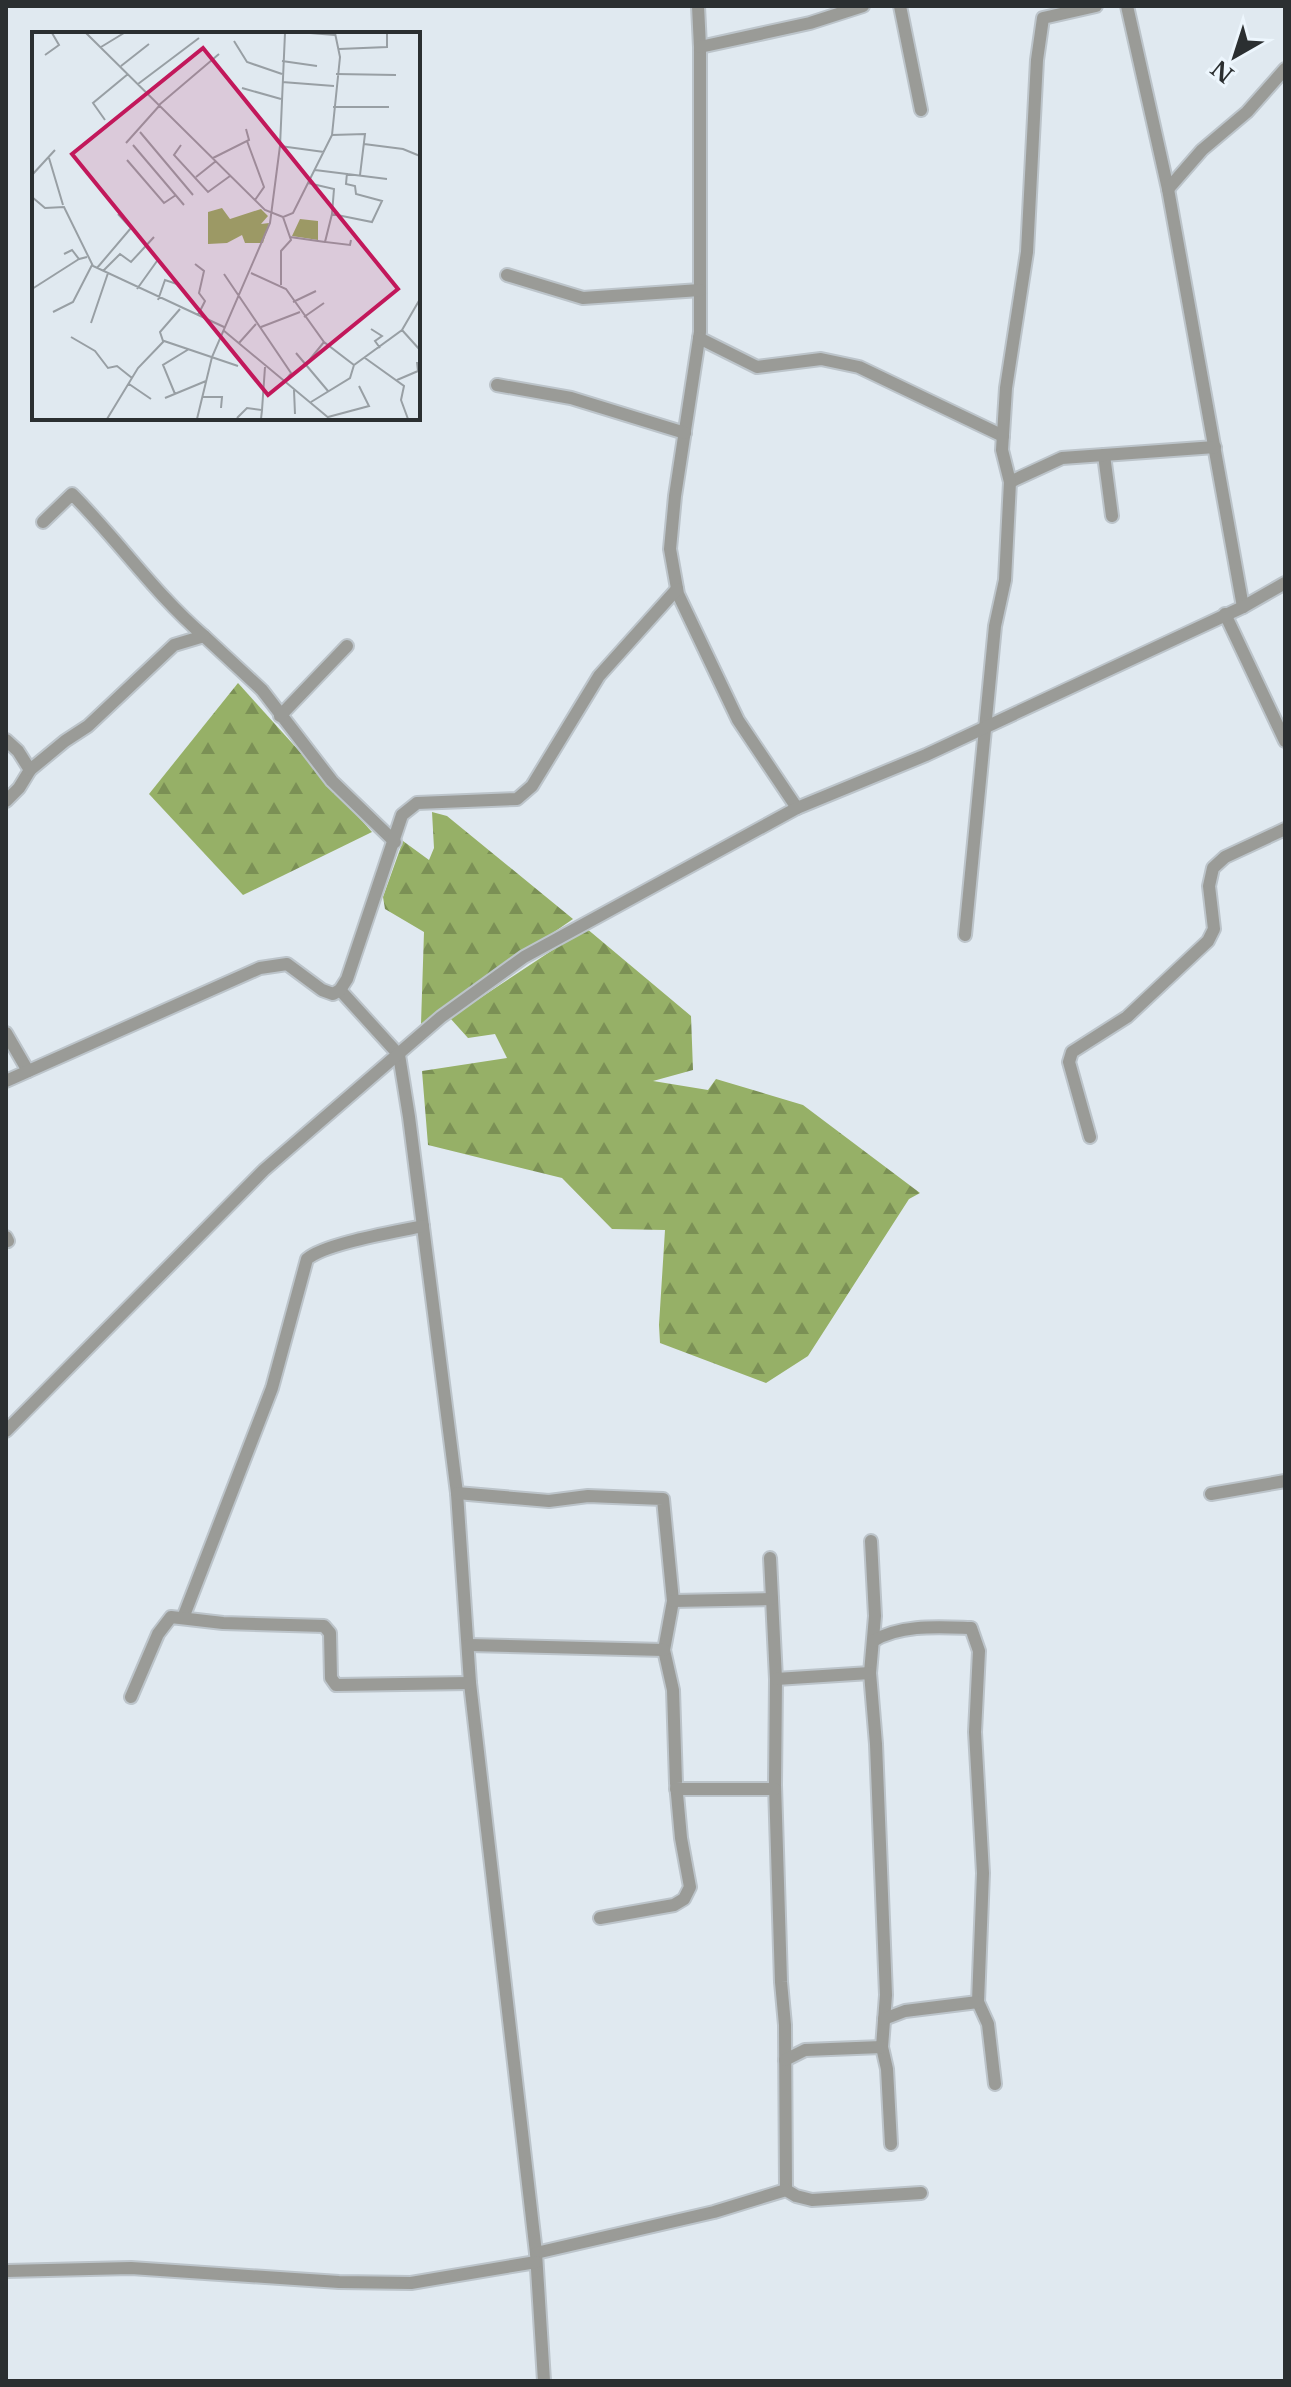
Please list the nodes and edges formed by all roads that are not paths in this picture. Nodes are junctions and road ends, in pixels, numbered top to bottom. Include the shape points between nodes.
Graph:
1 (698, 6) edge
2 (863, 6) edge
3 (900, 6) edge
4 (1096, 6) edge
5 (1127, 6) edge
6 (700, 47) junction
7 (1285, 69) edge
8 (921, 110) dead end
9 (1168, 189) junction
10 (507, 275) dead end
11 (700, 290) junction
12 (699, 338) junction
13 (497, 385) dead end
14 (685, 433) junction
15 (1003, 436) junction
16 (1215, 447) junction
17 (1104, 455) junction
18 (1010, 482) junction
19 (1112, 516) dead end
20 (43, 522) dead end
21 (1285, 583) edge
22 (677, 589) junction
23 (1243, 607) junction
24 (1225, 614) junction
25 (204, 636) junction
26 (347, 646) dead end
27 (280, 716) junction
28 (985, 728) junction
29 (6, 740) edge
30 (1285, 741) edge
31 (30, 770) junction
32 (6, 801) edge
33 (797, 808) junction
34 (1285, 829) edge
35 (395, 842) junction
36 (965, 935) dead end
37 (340, 990) junction
38 (6, 1033) edge
39 (399, 1055) junction
40 (28, 1071) junction
41 (6, 1081) edge
42 (1090, 1137) dead end
43 (423, 1226) junction
44 (8, 1424) edge
45 (1285, 1481) edge
46 (457, 1493) junction
47 (1211, 1494) dead end
48 (871, 1541) dead end
49 (770, 1558) dead end
50 (772, 1599) junction
51 (673, 1601) junction
52 (183, 1618) junction
53 (873, 1641) junction
54 (469, 1645) junction
55 (664, 1650) junction
56 (870, 1673) junction
57 (776, 1679) junction
58 (470, 1683) junction
59 (131, 1697) dead end
60 (676, 1789) junction
61 (775, 1789) junction
62 (600, 1918) dead end
63 (978, 2002) junction
64 (884, 2019) junction
65 (882, 2047) junction
66 (785, 2060) junction
67 (995, 2084) dead end
68 (891, 2144) dead end
69 (786, 2190) junction
70 (921, 2193) dead end
71 (536, 2257) junction
72 (6, 2271) edge
73 (544, 2381) edge

1 - 6 street
2 - 6 street
3 - 8 street
4 - 15 street via 1043,18 1027,252
5 - 9 street
6 - 11 street
7 - 9 street
9 - 16 street
10 - 11 street via 583,298
11 - 12 street
12 - 14 street
12 - 15 street via 757,367 821,359 859,367
13 - 14 street via 571,398
14 - 22 street via 670,549
15 - 18 street
16 - 17 street
16 - 23 street
17 - 18 street via 1062,458
17 - 19 street
18 - 28 street via 1005,580
20 - 25 street via 72,494
21 - 23 street
22 - 33 street via 738,720
22 - 35 street via 599,676 532,786 517,799 417,803 402,815
23 - 24 street
24 - 28 street
24 - 30 street
25 - 27 street via 262,690
25 - 31 street via 174,645 88,726
26 - 27 street
27 - 35 street via 332,781
28 - 33 street
28 - 36 street
29 - 31 street
31 - 32 street
33 - 39 street via 524,957
34 - 42 street via 1213,868 1209,886 1214,929 1208,941 1127,1017 1072,1052 1069,1062
35 - 37 street
37 - 39 street
37 - 40 street via 322,990 287,964 260,968
38 - 40 street
39 - 43 street
39 - 44 street via 264,1170
40 - 41 street
43 - 46 street
43 - 52 street via 338,1246 307,1259 272,1388
45 - 47 street
46 - 51 street via 549,1501 588,1496 663,1499
46 - 54 street
48 - 53 street
49 - 50 street
50 - 51 street
50 - 57 street
51 - 55 street
52 - 58 street via 324,1626 330,1633 329,1668 336,1685
52 - 59 street via 171,1617 164,1623
53 - 56 street
53 - 63 street via 926,1627 971,1628 979,1651 975,1732 983,1873
54 - 55 street
54 - 58 street
55 - 60 street via 673,1690
56 - 57 street
56 - 64 street
57 - 61 street
58 - 71 street
60 - 61 street
60 - 62 street via 690,1887 684,1899
61 - 66 street
63 - 64 street via 905,2011
63 - 67 street via 988,2024
64 - 65 street
65 - 66 street via 805,2050
65 - 68 street
66 - 69 street
69 - 70 street via 812,2200
69 - 71 street
71 - 72 street via 411,2283 131,2268
71 - 73 street

